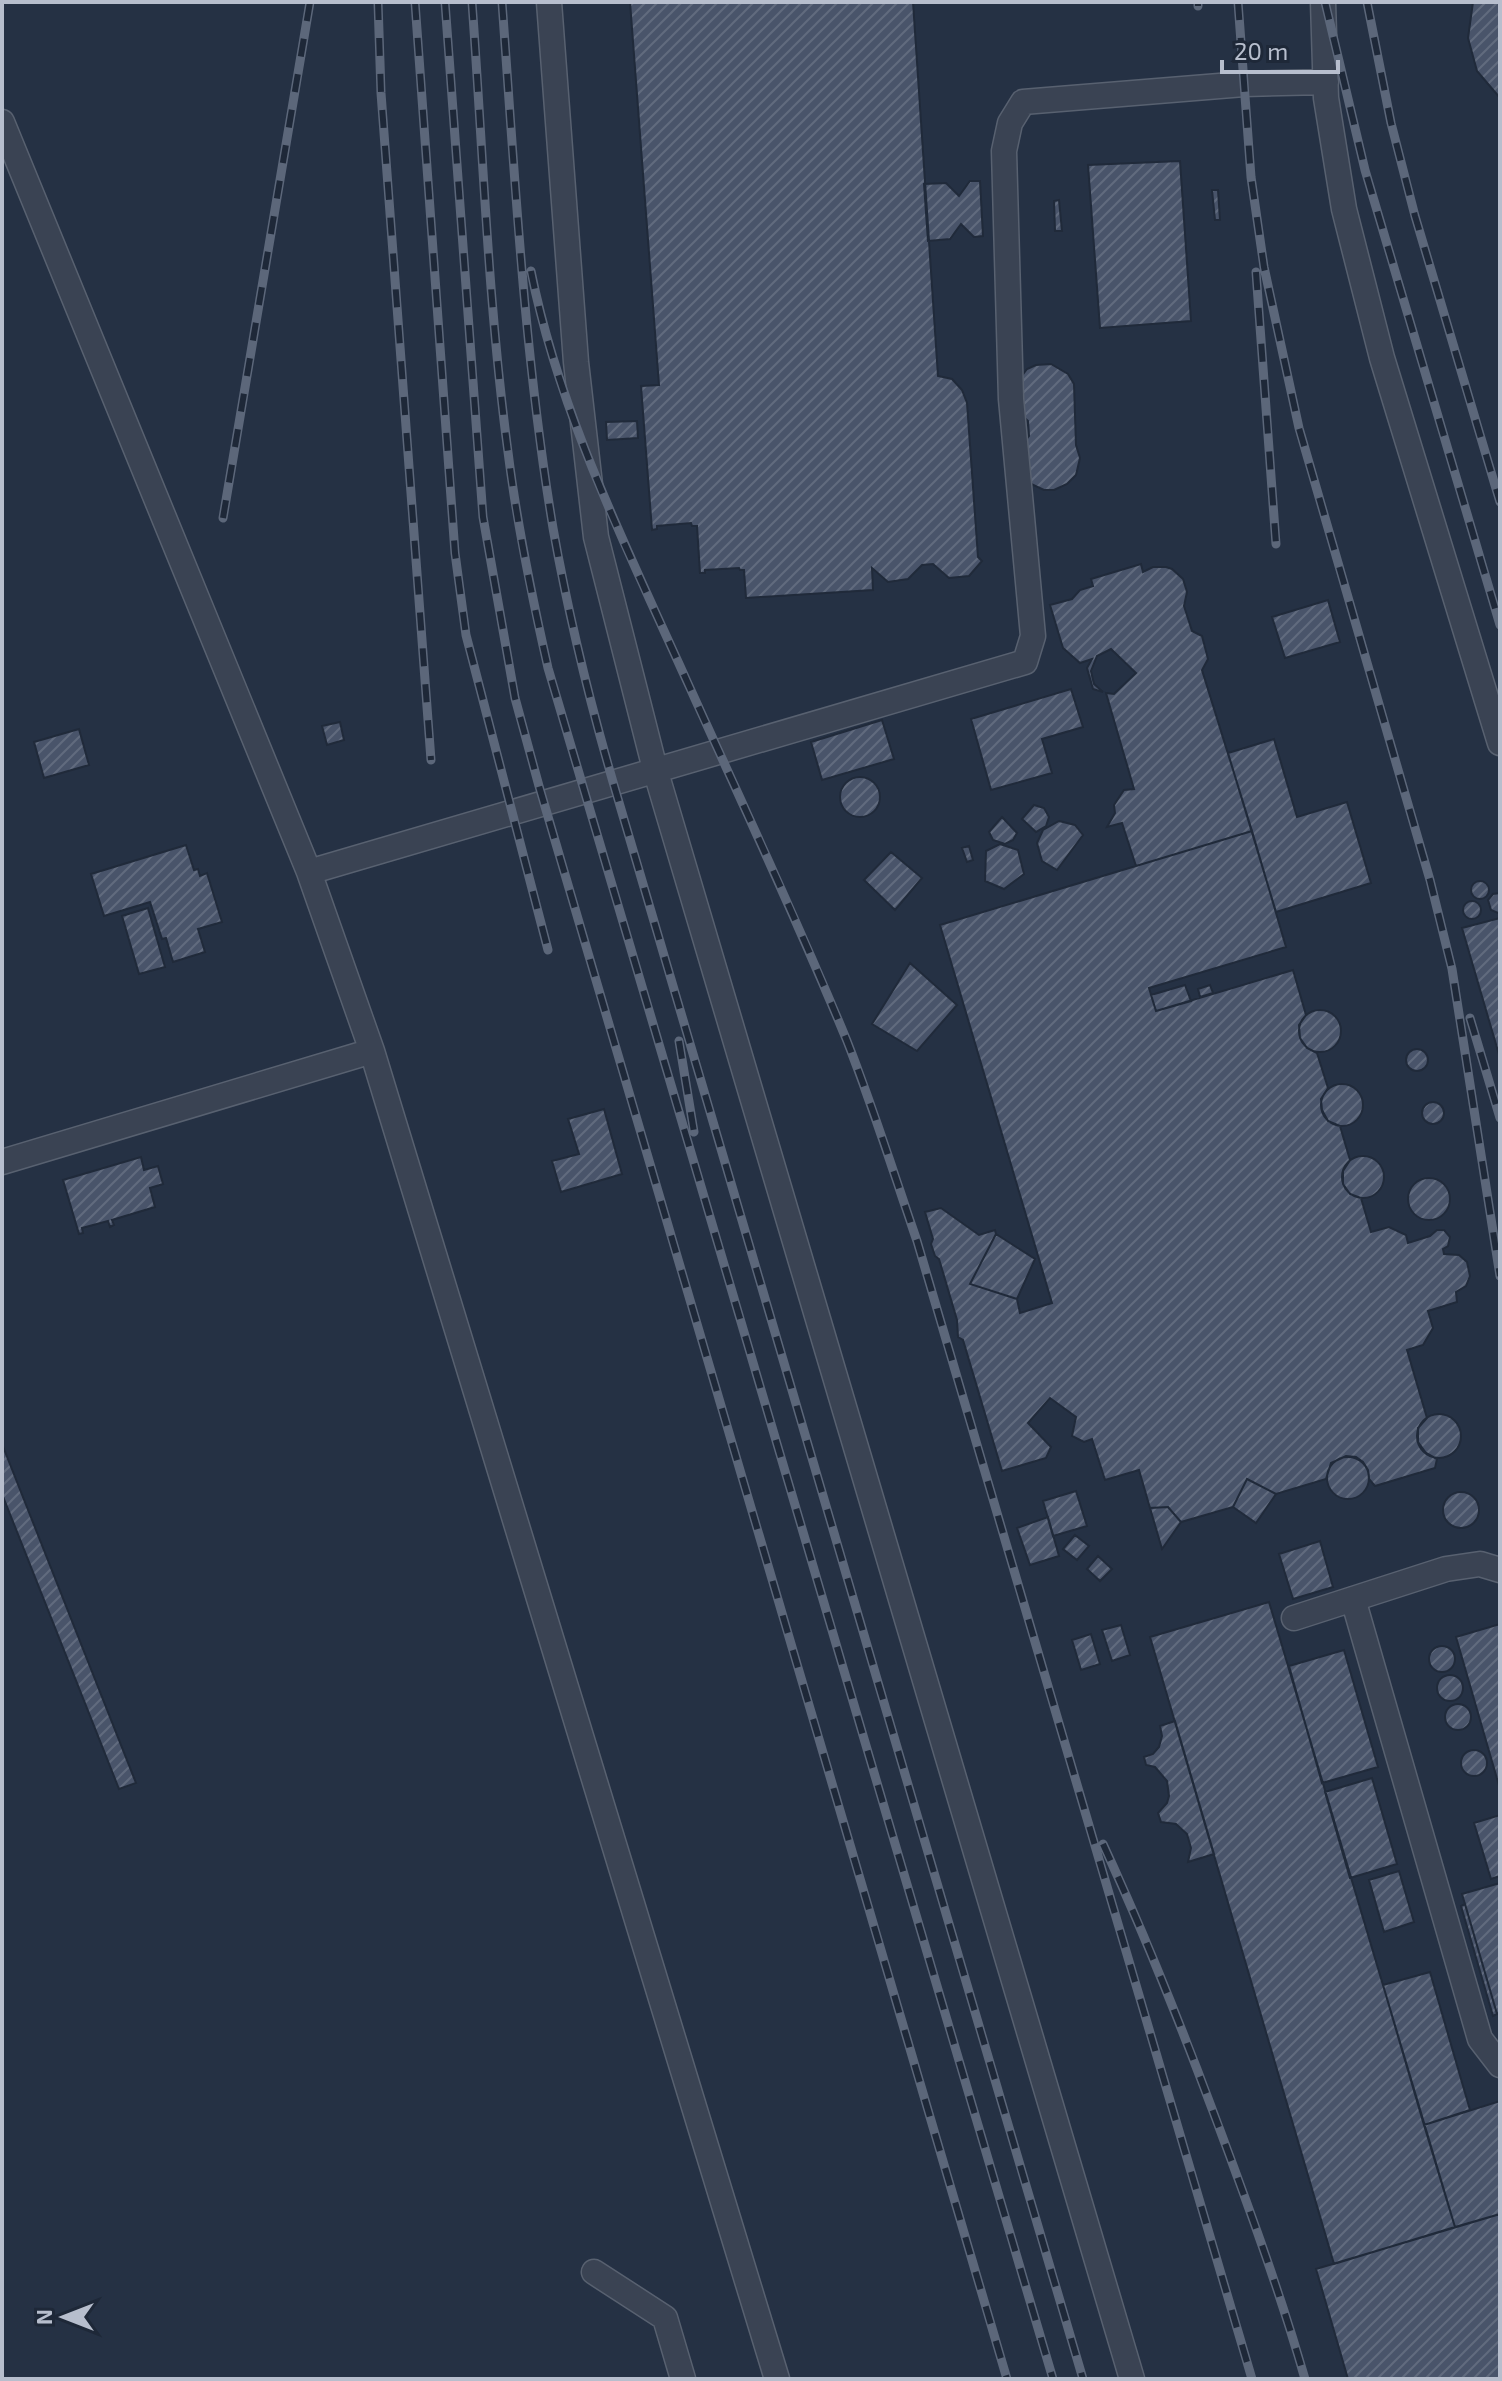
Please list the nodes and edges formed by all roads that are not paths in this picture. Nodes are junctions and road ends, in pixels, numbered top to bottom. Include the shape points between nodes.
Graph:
1 (549, 2) edge
2 (1323, 2) edge
3 (1326, 82) junction
4 (4, 134) edge
5 (1500, 743) edge
6 (655, 769) junction
7 (309, 872) junction
8 (372, 1051) junction
9 (2, 1162) edge
10 (1500, 1570) edge
11 (1353, 1599) junction
12 (1294, 1618) dead end
13 (1500, 2065) edge
14 (594, 2272) dead end
15 (683, 2379) edge
16 (777, 2379) edge
17 (1132, 2379) edge

1 - 6 lane via 576,362 596,537
2 - 3 lane
3 - 5 lane via 1344,209 1382,358
3 - 6 lane via 1023,102 1010,123 1004,151 1011,399 1033,636 1025,662
4 - 7 lane
6 - 7 lane
6 - 17 lane
7 - 8 lane
8 - 9 lane
8 - 16 lane
10 - 11 lane via 1480,1564 1446,1569
11 - 12 lane
11 - 13 lane via 1480,2039
14 - 15 lane via 665,2318

